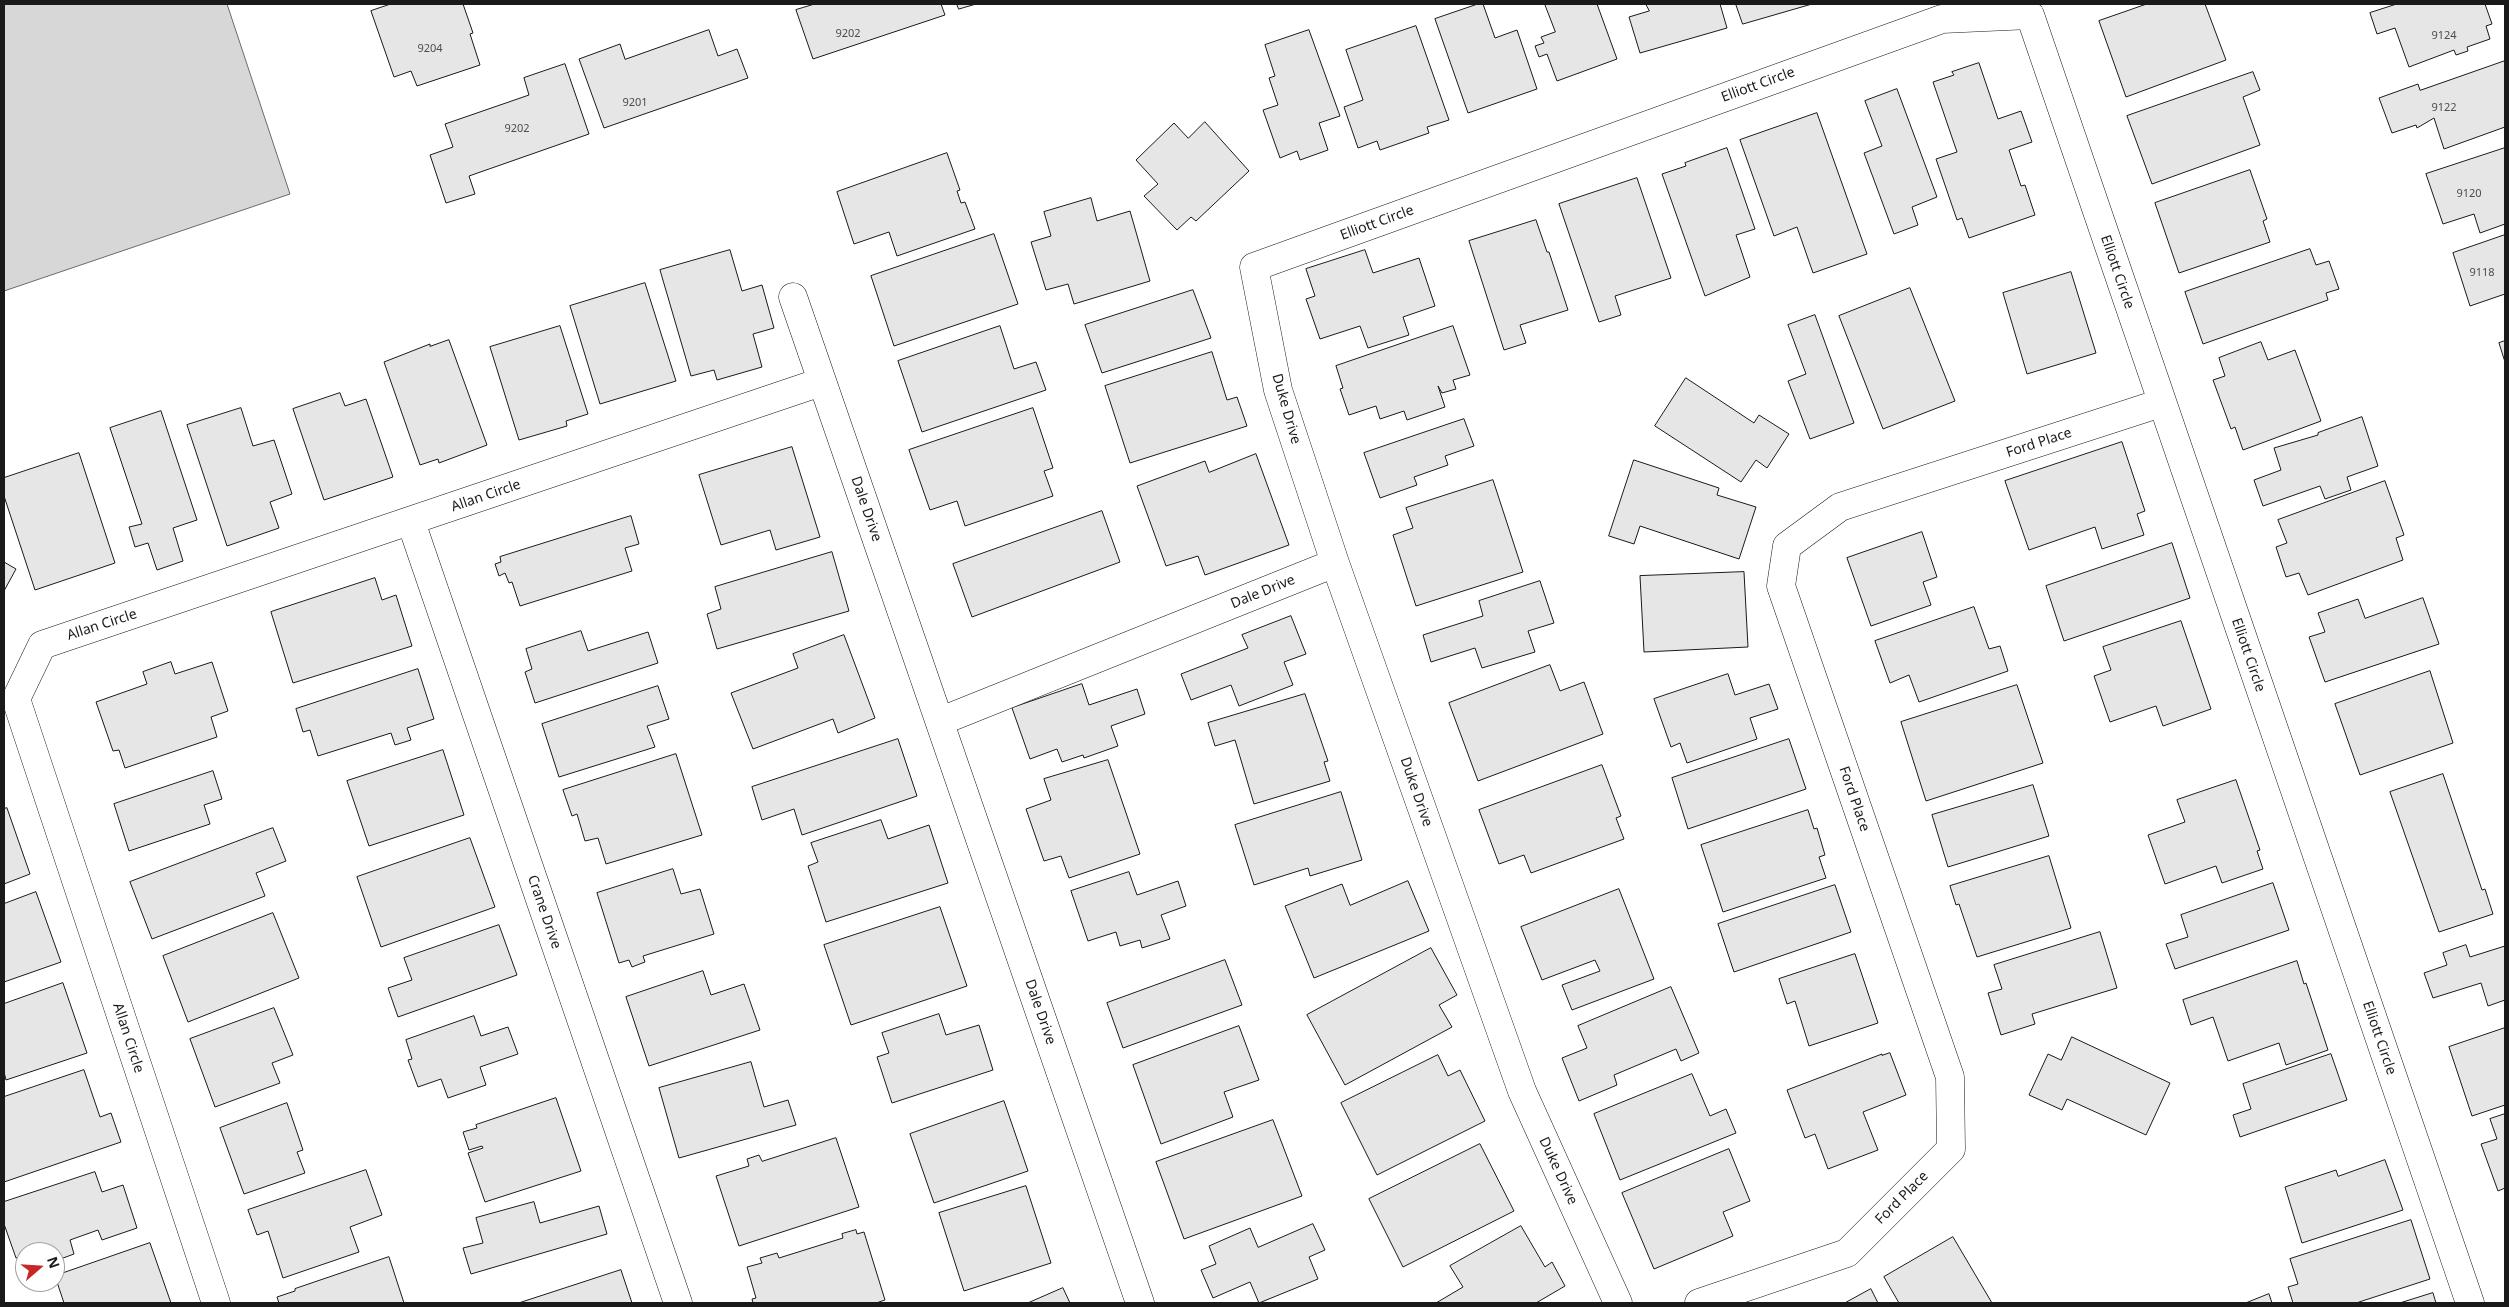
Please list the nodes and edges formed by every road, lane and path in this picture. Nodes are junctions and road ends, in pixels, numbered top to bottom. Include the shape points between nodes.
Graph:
1 (1254, 267) joint
2 (792, 298) dead end
3 (821, 382) junction
4 (2161, 403) junction
5 (411, 522) junction
6 (1335, 563) junction
7 (941, 721) junction
8 (216, 1303) edge
9 (678, 1303) edge
10 (1140, 1303) edge
11 (1618, 1303) edge
12 (1699, 1303) edge
13 (2470, 1303) edge

1 - 4 street, Elliott Circle via 1942,19 2030,15
1 - 6 street, Duke Drive via 1278,390
2 - 3 street, Dale Drive
3 - 5 street, Allan Circle
3 - 7 street, Dale Drive
4 - 12 street, Ford Place via 1840,507 1787,546 1781,586 1950,1077 1951,1149 1847,1253
4 - 13 street, Elliott Circle
5 - 8 street, Allan Circle via 42,645 16,699
5 - 9 street, Crane Drive
6 - 7 street, Dale Drive
6 - 11 street, Duke Drive via 1522,1092
7 - 10 street, Dale Drive

